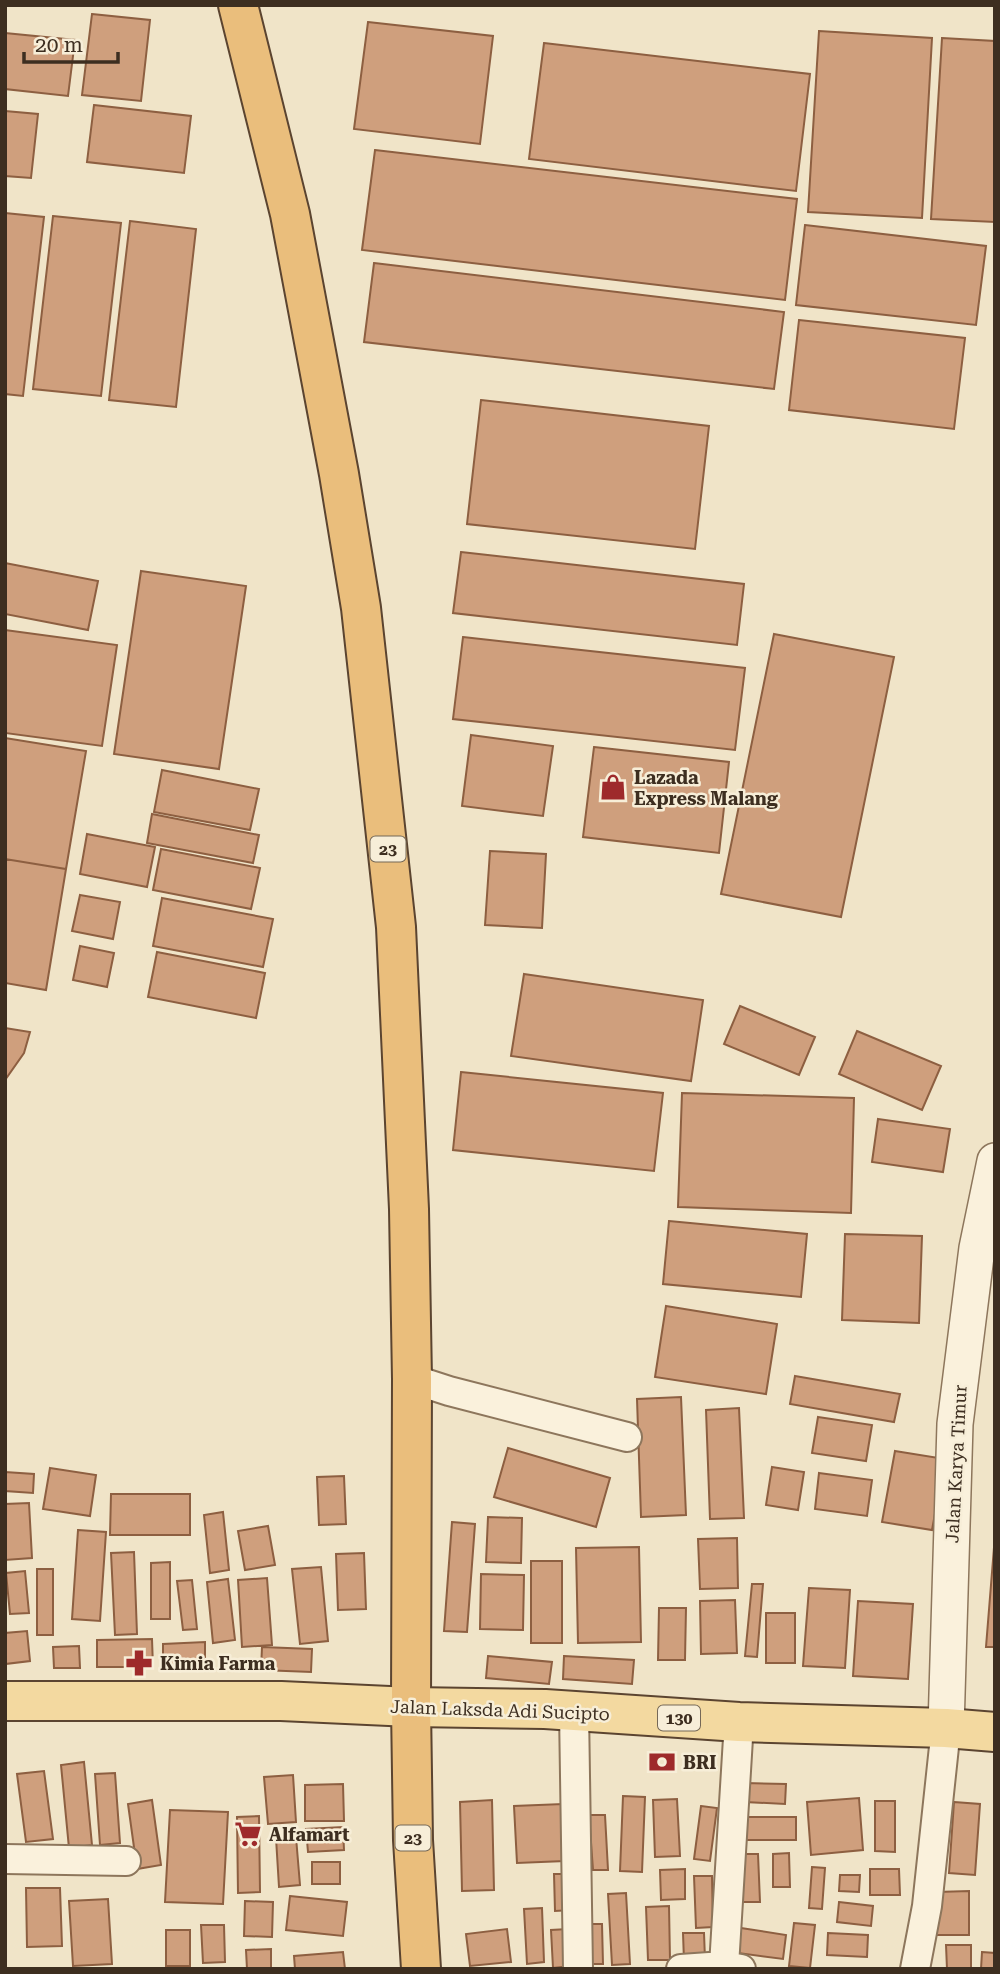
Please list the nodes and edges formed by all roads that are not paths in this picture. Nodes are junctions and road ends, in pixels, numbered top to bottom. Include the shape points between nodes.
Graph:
1 (238, 5) edge
2 (995, 1161) edge
3 (412, 1379) junction
4 (627, 1437) dead end
5 (5, 1702) edge
6 (411, 1707) junction
7 (574, 1711) junction
8 (739, 1721) junction
9 (946, 1728) junction
10 (995, 1732) edge
11 (5, 1859) edge
12 (126, 1861) dead end
13 (732, 1967) edge
14 (421, 1969) edge
15 (578, 1969) edge
16 (681, 1969) edge
17 (915, 1969) edge

1 - 3 highway, 23 via 290,214 361,608 396,927
2 - 9 street, Jalan Karya Timur via 977,1248 955,1424
3 - 4 street
3 - 6 highway, 23
5 - 6 main road, Jalan Laksda Adi Sucipto / 130 via 281,1701
6 - 7 main road, Jalan Laksda Adi Sucipto / 130
6 - 14 highway, 23
7 - 8 main road, Jalan Laksda Adi Sucipto / 130
7 - 15 street
8 - 9 main road, Jalan Laksda Adi Sucipto / 130
8 - 13 street
9 - 10 main road, Jalan Laksda Adi Sucipto / 130
9 - 17 street via 927,1906
11 - 12 street
13 - 16 street

